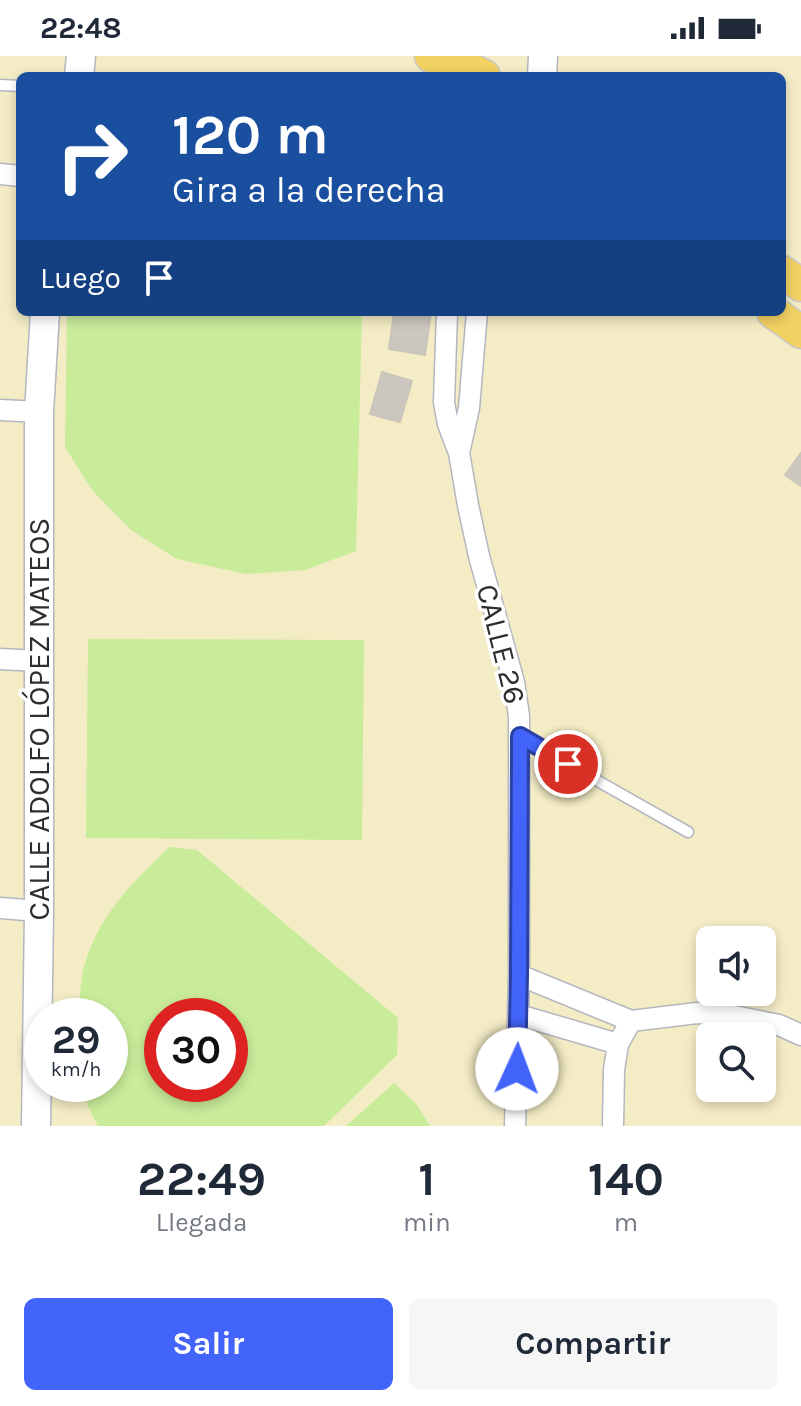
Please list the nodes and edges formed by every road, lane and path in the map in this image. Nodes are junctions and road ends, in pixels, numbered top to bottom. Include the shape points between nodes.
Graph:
1 (430, 56) edge
2 (486, 70) edge
3 (45, 316) edge
4 (447, 316) edge
5 (477, 316) edge
6 (779, 316) edge
7 (801, 332) edge
8 (0, 410) edge
9 (39, 412) junction
10 (459, 453) junction
11 (0, 659) edge
12 (39, 661) junction
13 (520, 736) junction
14 (688, 832) dead end
15 (0, 908) edge
16 (39, 911) junction
17 (519, 975) junction
18 (519, 1015) junction
19 (631, 1021) junction
20 (801, 1035) edge
21 (618, 1044) junction
22 (36, 1126) edge
23 (515, 1126) edge
24 (613, 1126) edge

1 - 2 main road
3 - 9 street, CALLE ADOLFO LÓPEZ MATEOS
4 - 10 street, CALLE 26 via 444,402
5 - 10 street, CALLE 26 via 469,408
6 - 7 main road
8 - 9 street
9 - 12 street, CALLE ADOLFO LÓPEZ MATEOS
10 - 13 street, CALLE 26 via 476,543 517,697
11 - 12 street
12 - 16 street, CALLE ADOLFO LÓPEZ MATEOS
13 - 14 lane
13 - 17 street, CALLE 26
15 - 16 street
16 - 22 street, CALLE ADOLFO LÓPEZ MATEOS
17 - 18 street, CALLE 26
17 - 19 street
18 - 21 street
18 - 23 street, CALLE 26
19 - 20 street via 711,1013 760,1020
19 - 21 street
21 - 24 street

